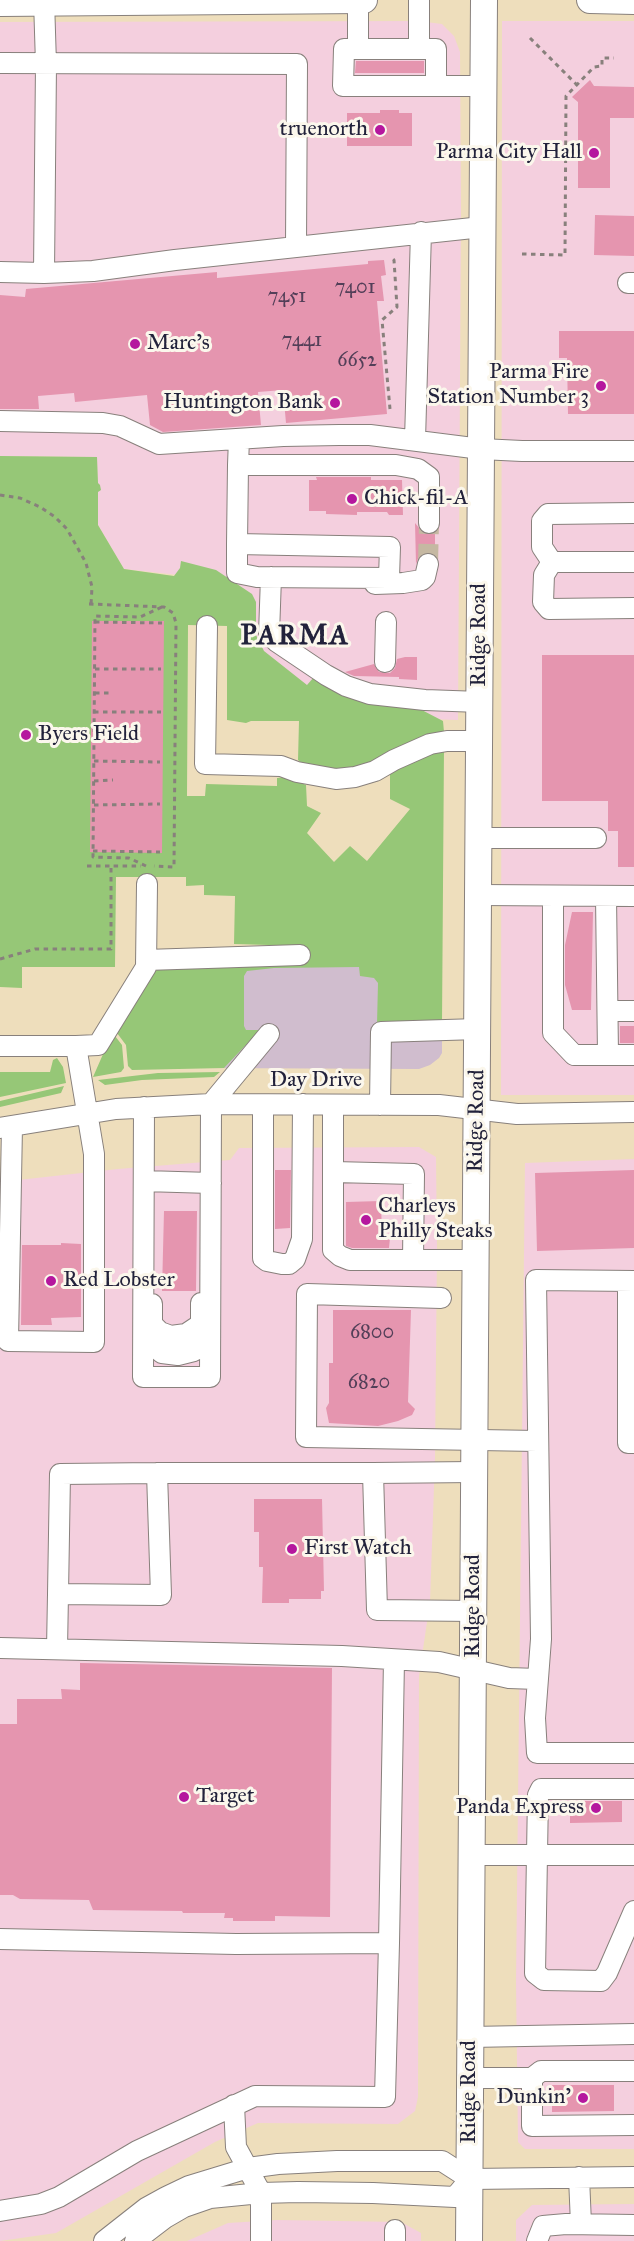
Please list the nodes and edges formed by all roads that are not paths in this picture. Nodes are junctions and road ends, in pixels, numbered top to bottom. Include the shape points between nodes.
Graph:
1 (309, 0) edge
2 (358, 0) edge
3 (364, 0) edge
4 (419, 0) edge
5 (484, 0) edge
6 (590, 0) edge
7 (215, 1) edge
8 (274, 1) edge
9 (629, 1) edge
10 (44, 2) edge
11 (0, 3) edge
12 (358, 49) junction
13 (419, 49) junction
14 (0, 63) edge
15 (46, 64) junction
16 (436, 86) junction
17 (483, 86) junction
18 (482, 227) junction
19 (421, 232) junction
20 (296, 246) junction
21 (0, 272) edge
22 (44, 273) junction
23 (0, 421) edge
24 (238, 439) junction
25 (415, 440) junction
26 (481, 449) junction
27 (634, 451) edge
28 (238, 465) junction
29 (634, 513) edge
30 (429, 523) tunnel mouth
31 (237, 544) junction
32 (552, 562) junction
33 (634, 562) edge
34 (428, 564) tunnel mouth
35 (270, 580) junction
36 (634, 608) edge
37 (386, 622) dead end
38 (207, 626) dead end
39 (385, 678) junction
40 (480, 702) junction
41 (480, 741) junction
42 (479, 838) junction
43 (596, 838) dead end
44 (146, 875) road end
45 (479, 895) junction
46 (553, 896) junction
47 (606, 896) junction
48 (634, 896) edge
49 (300, 955) dead end
50 (146, 960) junction
51 (608, 1011) junction
52 (634, 1011) edge
53 (478, 1029) junction
54 (269, 1035) dead end
55 (0, 1046) edge
56 (76, 1046) junction
57 (634, 1054) edge
58 (608, 1055) junction
59 (211, 1104) junction
60 (303, 1104) junction
61 (262, 1105) junction
62 (333, 1105) junction
63 (380, 1105) junction
64 (144, 1107) junction
65 (478, 1109) junction
66 (88, 1112) junction
67 (634, 1112) edge
68 (6, 1127) edge
69 (334, 1172) junction
70 (144, 1181) junction
71 (211, 1183) junction
72 (211, 1209) junction
73 (143, 1216) junction
74 (413, 1260) junction
75 (475, 1260) junction
76 (631, 1281) edge
77 (441, 1298) dead end
78 (475, 1440) junction
79 (537, 1441) junction
80 (634, 1443) edge
81 (474, 1472) junction
82 (157, 1473) junction
83 (372, 1473) junction
84 (58, 1594) junction
85 (474, 1611) junction
86 (0, 1648) edge
87 (57, 1649) junction
88 (394, 1659) junction
89 (474, 1669) junction
90 (537, 1679) junction
91 (634, 1752) edge
92 (634, 1789) edge
93 (472, 1855) junction
94 (634, 1855) edge
95 (537, 1856) junction
96 (634, 1911) edge
97 (0, 1939) edge
98 (389, 1943) junction
99 (634, 2034) edge
100 (470, 2037) junction
101 (634, 2071) edge
102 (470, 2078) junction
103 (532, 2078) junction
104 (634, 2079) edge
105 (234, 2105) junction
106 (634, 2125) edge
107 (248, 2168) junction
108 (579, 2177) junction
109 (634, 2177) edge
110 (470, 2179) junction
111 (261, 2193) junction
112 (0, 2211) edge
113 (580, 2224) junction
114 (634, 2225) edge
115 (104, 2241) edge
116 (135, 2241) edge
117 (261, 2241) edge
118 (470, 2241) edge
119 (537, 2241) edge

1 - 2 main road
1 - 8 main road
2 - 3 main road
2 - 12 street
4 - 13 street
5 - 17 main road, Ridge Road
6 - 9 main road
7 - 8 main road
7 - 10 main road
10 - 11 main road
10 - 15 street
12 - 13 street
12 - 16 street via 344,49 343,86
13 - 16 street via 436,50
14 - 15 street
15 - 20 street via 297,64
15 - 22 street
16 - 17 street
17 - 18 main road, Ridge Road
18 - 19 street
18 - 26 main road, Ridge Road
19 - 20 street
19 - 25 street
20 - 22 street via 93,271
21 - 22 street
23 - 24 street via 103,423 120,426 159,444
24 - 25 street via 327,434
24 - 28 street
25 - 26 street
26 - 27 street
26 - 40 main road, Ridge Road
28 - 30 street via 396,465 418,469 429,477
28 - 31 street
29 - 32 street via 548,514 542,521 542,547
31 - 35 street via 237,573
31 - 35 street via 390,547 389,578
32 - 33 street
32 - 36 street via 544,574 543,602 549,609
34 - 35 street via 425,577 418,582
35 - 39 street via 272,638 346,686
37 - 39 street
38 - 41 street via 205,764 281,766 336,779 375,771 430,744
39 - 40 street via 447,702
40 - 41 main road, Ridge Road
41 - 42 main road, Ridge Road
42 - 43 street
42 - 45 main road, Ridge Road
44 - 50 street
45 - 46 street
45 - 53 main road, Ridge Road
46 - 47 street
46 - 58 street via 553,1033 574,1055
47 - 48 street
47 - 51 street
49 - 50 street
50 - 56 street via 146,968 98,1045
51 - 52 street
51 - 58 street
53 - 63 street via 381,1032
53 - 65 main road, Ridge Road
54 - 59 street
55 - 56 street
56 - 66 street
57 - 58 street
59 - 61 street, Day Drive
59 - 64 street, Day Drive
59 - 71 street
60 - 61 street, Day Drive
60 - 61 street via 302,1239 299,1252 289,1264 263,1258
60 - 62 street, Day Drive
62 - 63 street, Day Drive
62 - 69 street
63 - 65 street, Day Drive
64 - 66 street, Day Drive
64 - 70 street
65 - 67 street, Day Drive via 517,1114
65 - 75 main road, Ridge Road
66 - 68 street, Day Drive
66 - 68 street via 94,1154 94,1342 8,1341
69 - 74 street via 333,1250 350,1260
69 - 74 street via 414,1174
70 - 71 street
70 - 73 street
71 - 72 street
72 - 73 street via 202,1220 201,1324 186,1334 171,1336 152,1324 153,1238
72 - 73 street via 210,1377 143,1377
74 - 75 street
75 - 78 main road, Ridge Road
76 - 79 street via 536,1280
76 - 80 street via 628,1443
77 - 78 street via 307,1294 306,1437
78 - 79 street
78 - 81 main road, Ridge Road
79 - 90 street via 541,1639
81 - 83 street
81 - 85 main road, Ridge Road
82 - 83 street
82 - 84 street via 60,1474
82 - 84 street via 161,1595
83 - 85 street via 376,1610
84 - 87 street
85 - 89 main road, Ridge Road
86 - 87 street
87 - 88 street
88 - 89 street
88 - 98 street
89 - 90 street via 509,1678
89 - 93 main road, Ridge Road
90 - 91 street via 537,1752
92 - 95 street via 541,1789
93 - 95 street
93 - 100 main road, Ridge Road
94 - 95 street
95 - 96 street via 535,1973 544,1980 601,1981
97 - 98 street
98 - 105 street via 385,2097 255,2096
99 - 100 street
100 - 102 main road, Ridge Road
101 - 103 street via 541,2072
102 - 103 street
102 - 110 main road, Ridge Road
103 - 104 street
103 - 106 street via 532,2126
105 - 107 street via 236,2147
105 - 112 street via 137,2151 59,2197
107 - 110 street via 337,2161 442,2160
107 - 111 street
107 - 115 street via 166,2197
108 - 109 street
108 - 110 street
108 - 113 street
110 - 111 street via 454,2197
110 - 118 main road, Ridge Road
111 - 116 street via 210,2198 184,2207
111 - 117 street
113 - 114 street
113 - 119 street via 543,2226

